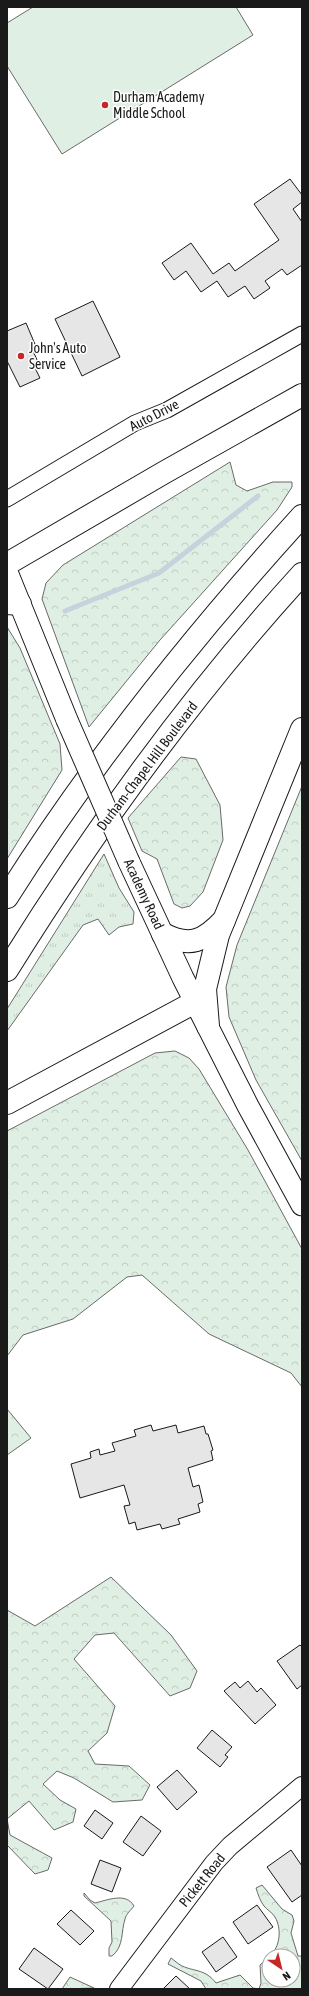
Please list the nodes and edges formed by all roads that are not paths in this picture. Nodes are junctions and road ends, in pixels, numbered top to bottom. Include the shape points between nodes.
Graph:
1 (302, 334) edge
2 (302, 395) edge
3 (7, 499) edge
4 (302, 516) edge
5 (7, 564) edge
6 (7, 572) edge
7 (302, 574) edge
8 (13, 603) edge
9 (302, 729) edge
10 (7, 897) edge
11 (224, 920) junction
12 (163, 934) junction
13 (7, 970) edge
14 (195, 1002) junction
15 (208, 1026) junction
16 (7, 1103) edge
17 (302, 1205) edge
18 (302, 1786) edge
19 (119, 1989) edge

1 - 3 street, Auto Drive via 167,410 135,423
2 - 5 main road
4 - 10 main road via 203,629 146,700 81,788
6 - 8 main road, Academy Road
7 - 13 main road, Durham-Chapel Hill Boulevard via 179,720 59,886
8 - 12 main road, Academy Road, bridge
9 - 11 main road
11 - 12 main road via 206,937 194,941 176,941
11 - 15 main road via 208,970 205,989
12 - 14 main road, Academy Road
14 - 15 main road, Academy Road
14 - 16 main road
15 - 17 main road, Academy Road
18 - 19 street, Pickett Road via 230,1846 214,1863

